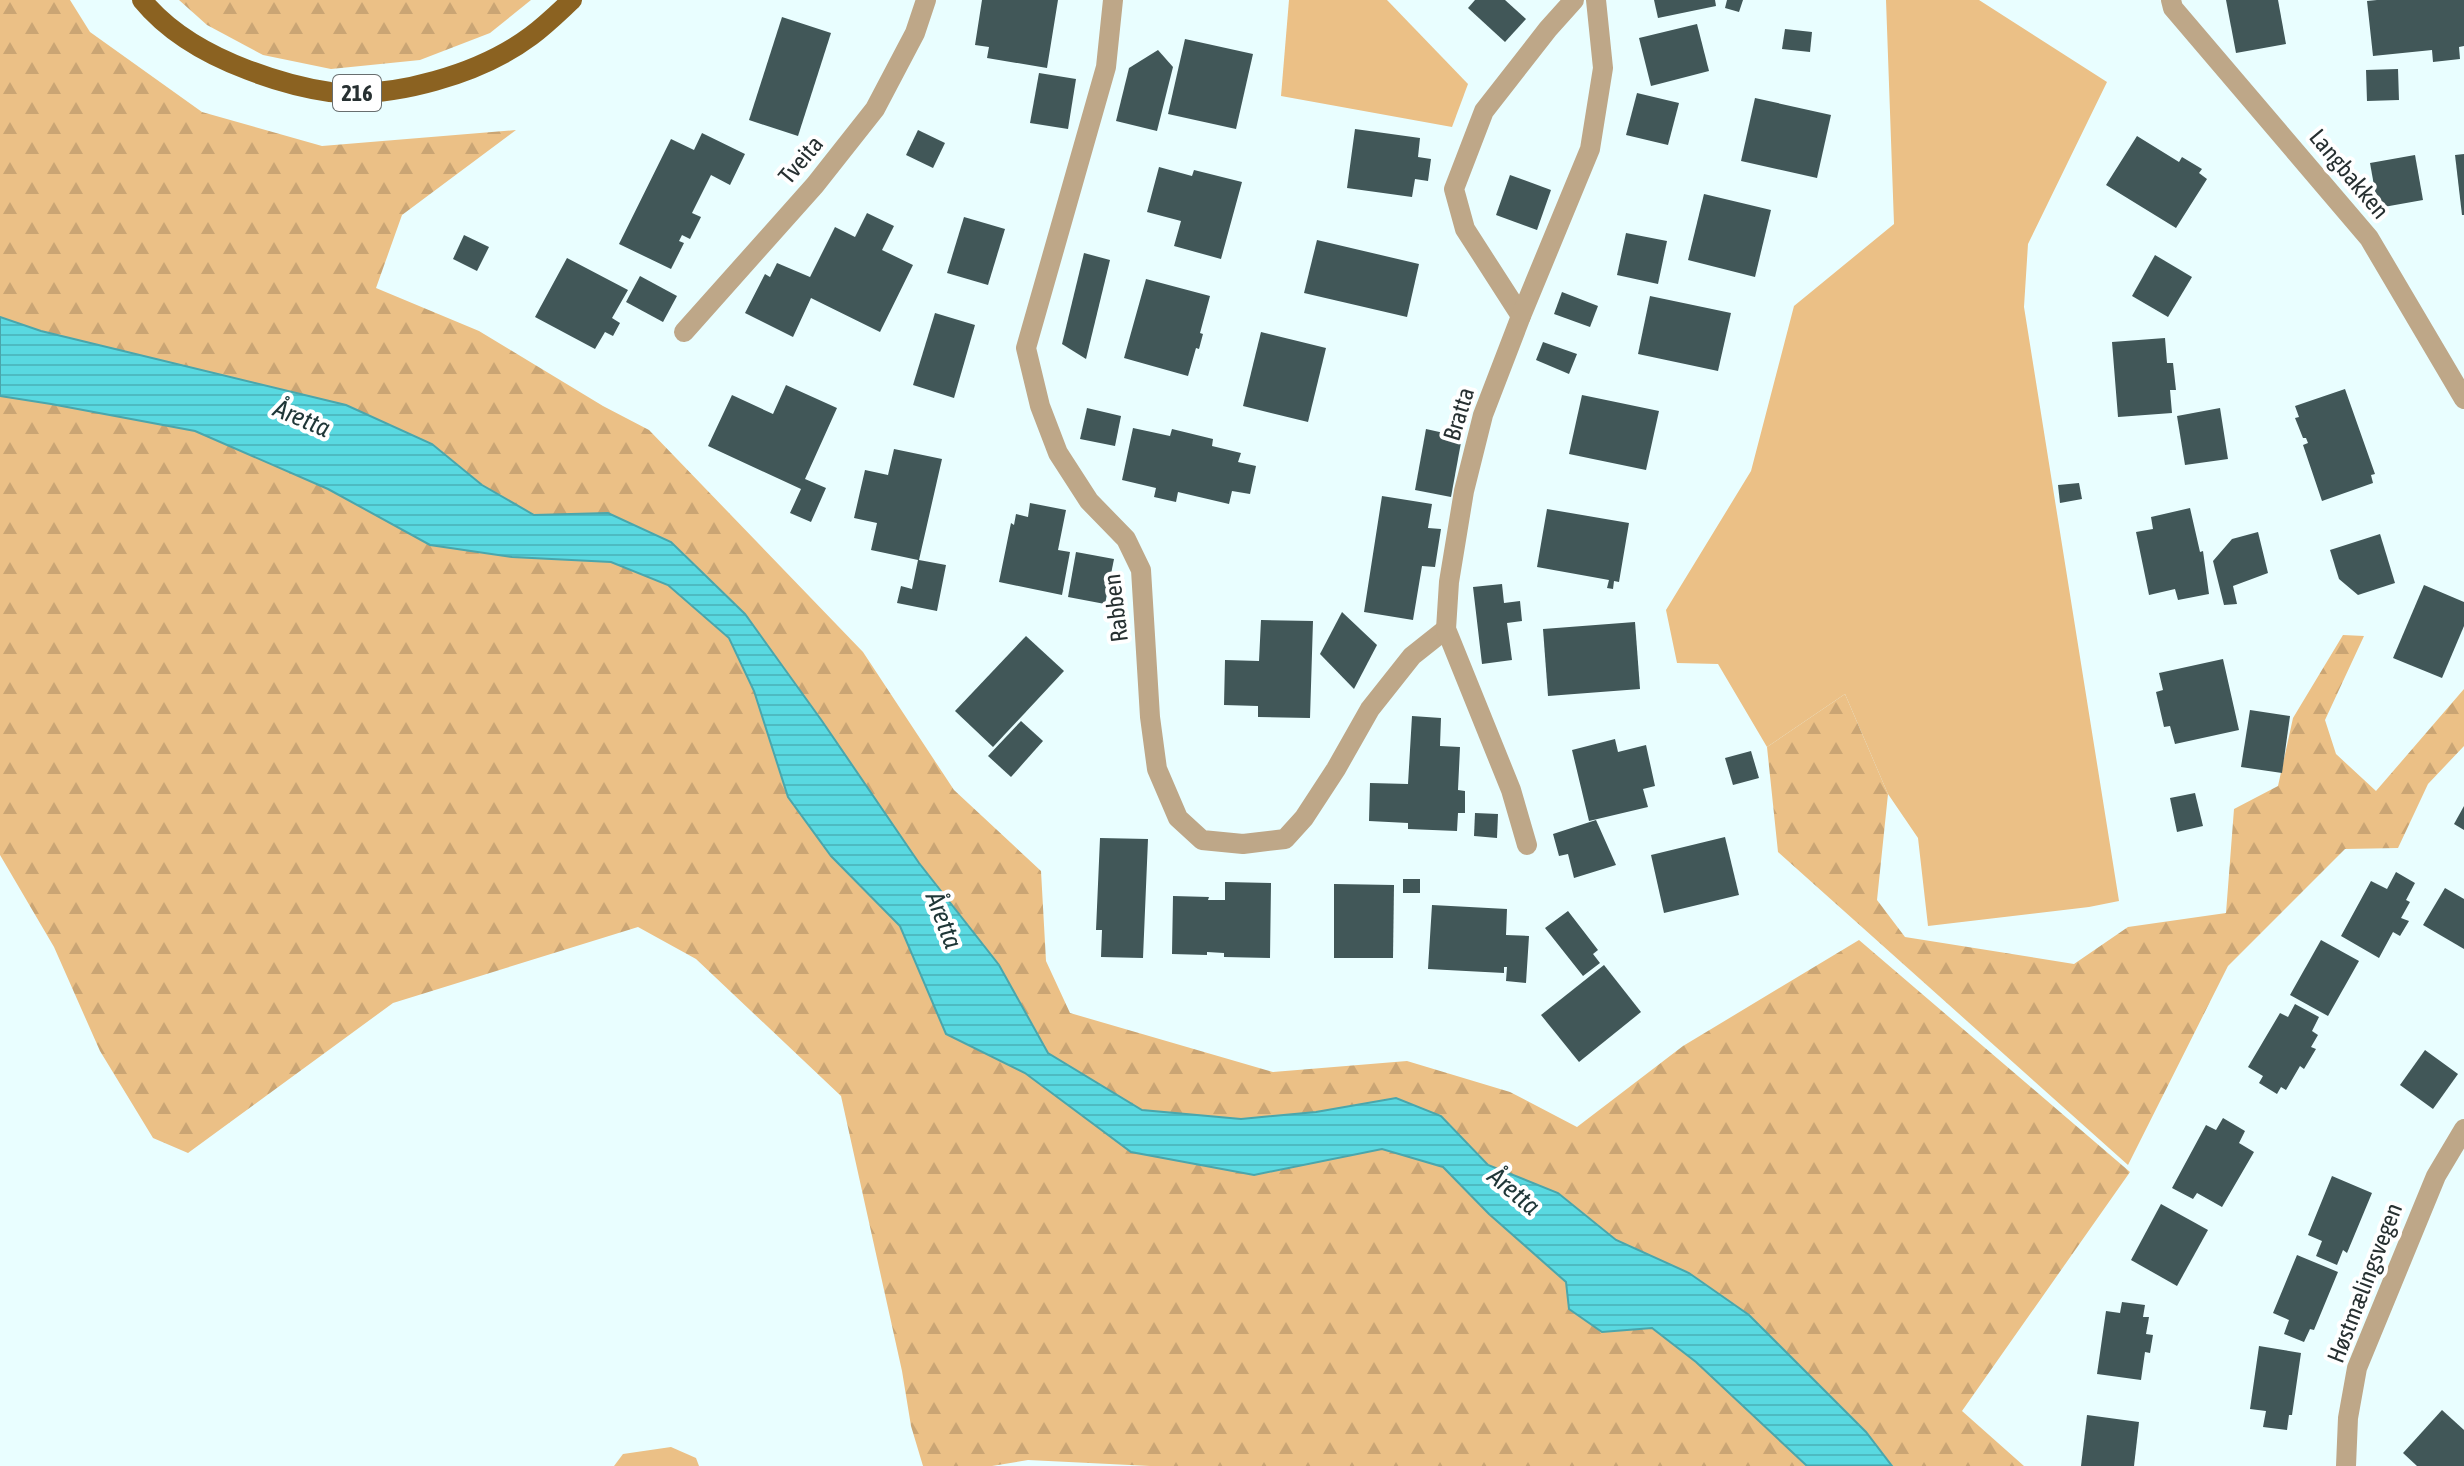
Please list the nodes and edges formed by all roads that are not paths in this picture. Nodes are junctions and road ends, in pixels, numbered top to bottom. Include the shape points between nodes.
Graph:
1 (142, 0) edge
2 (572, 0) edge
3 (926, 0) edge
4 (1113, 0) edge
5 (1574, 0) edge
6 (1596, 0) edge
7 (2171, 0) edge
8 (1521, 316) junction
9 (684, 332) dead end
10 (2464, 399) edge
11 (1446, 629) junction
12 (1527, 845) dead end
13 (2464, 1129) edge
14 (2346, 1466) edge

1 - 2 main road, 216 via 166,24 220,59 274,80 354,93 418,86 477,67 530,37
3 - 9 street, Tveita via 915,33 875,109
4 - 11 street, Rabben via 1106,67 1026,348 1058,453 1089,501 1126,539 1141,570 1157,769 1178,818 1202,840 1243,844 1285,839 1304,818 1370,709 1412,656
5 - 8 street via 1484,111 1454,189 1465,229
6 - 8 street, Bratta via 1603,68 1590,149
7 - 10 street, Langbakken via 2369,238
8 - 11 street, Bratta via 1483,415 1464,491
11 - 12 street, Bratta via 1511,790
13 - 14 street, Høstmælingsvegen via 2436,1176 2357,1368

